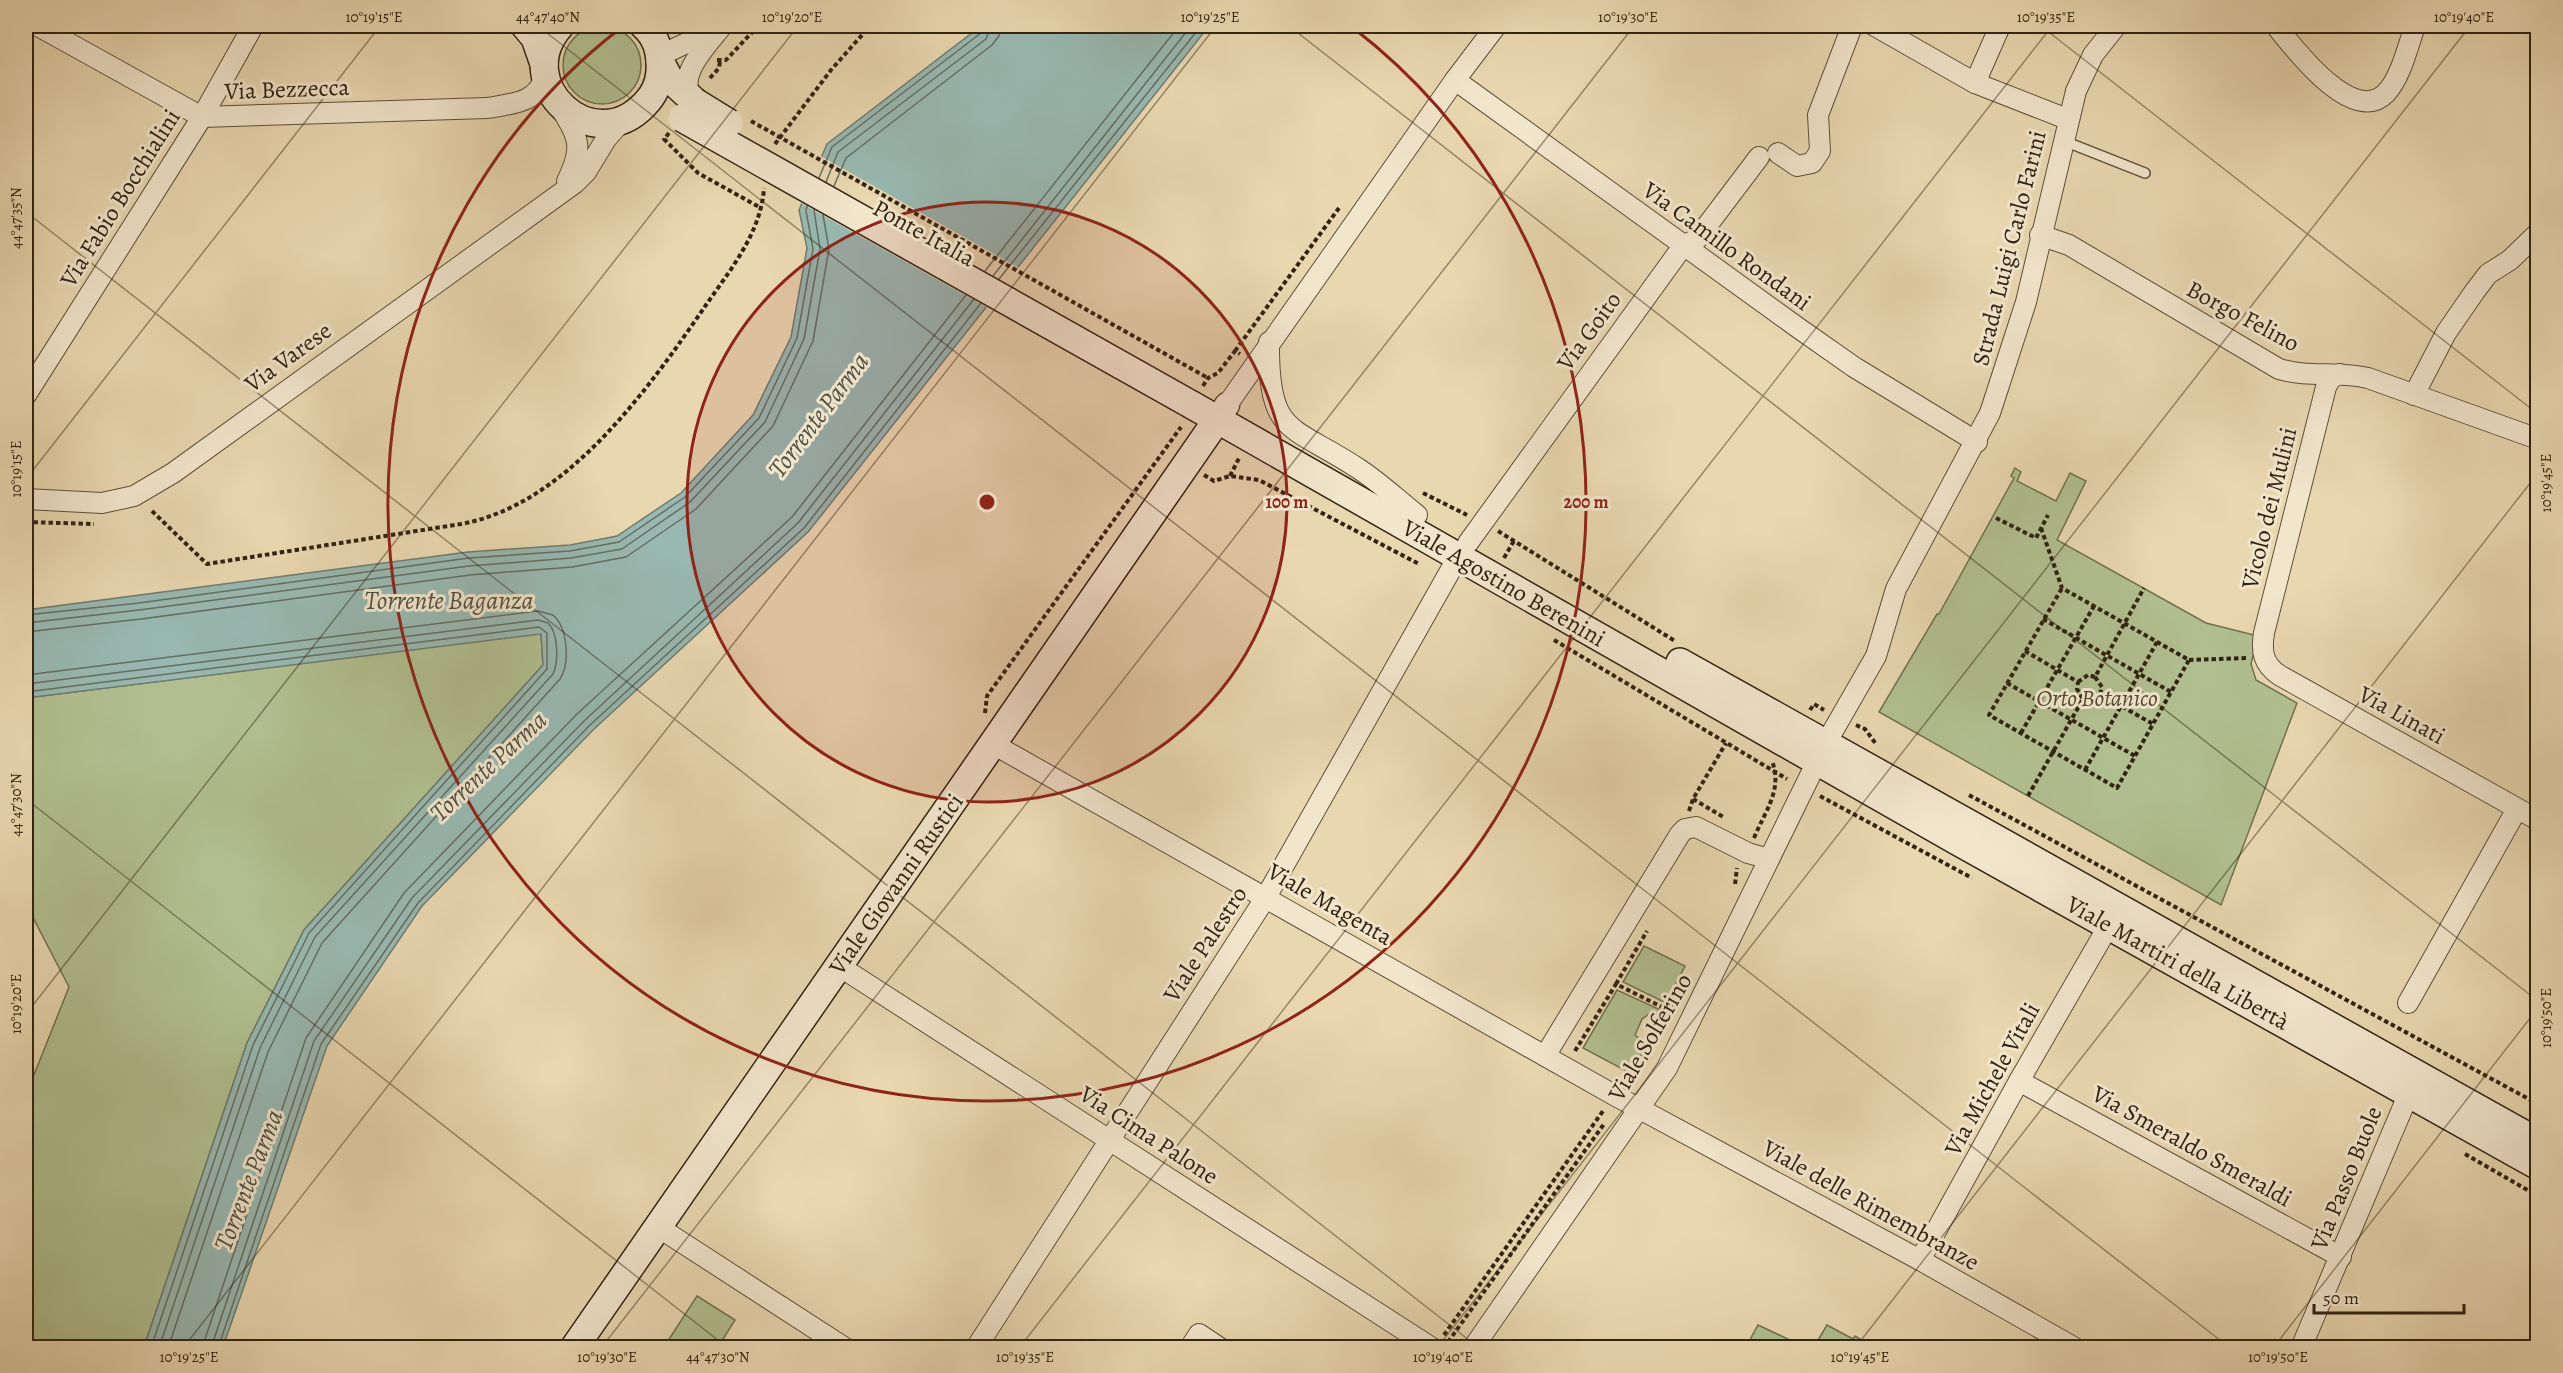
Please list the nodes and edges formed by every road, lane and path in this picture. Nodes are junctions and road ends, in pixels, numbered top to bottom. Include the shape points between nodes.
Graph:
1 (38, 26) edge
2 (253, 26) edge
3 (525, 26) edge
4 (560, 26) edge
5 (721, 26) edge
6 (870, 26) edge
7 (1496, 26) edge
8 (1852, 26) edge
9 (1875, 26) edge
10 (2000, 26) edge
11 (2115, 26) edge
12 (2276, 26) edge
13 (2415, 26) edge
14 (646, 27) edge
15 (660, 59) junction
16 (544, 69) junction
17 (1455, 80) junction
18 (1975, 83) junction
19 (556, 101) junction
20 (632, 115) junction
21 (683, 116) junction
22 (202, 117) junction
23 (743, 117) dead end
24 (2067, 119) junction
25 (2062, 141) junction
26 (770, 153) dead end
27 (2145, 172) dead end
28 (765, 183) dead end
29 (558, 193) junction
30 (761, 208) junction
31 (2538, 232) edge
32 (2040, 235) junction
33 (1683, 246) junction
34 (1269, 342) junction
35 (1255, 363) junction
36 (2340, 374) junction
37 (26, 395) edge
38 (2414, 395) junction
39 (1195, 400) junction
40 (1222, 413) junction
41 (2538, 439) edge
42 (1977, 442) junction
43 (1174, 457) junction
44 (26, 499) edge
45 (1418, 503) junction
46 (152, 511) dead end
47 (2048, 515) dead end
48 (1996, 518) dead end
49 (2041, 528) junction
50 (1463, 550) junction
51 (2062, 588) junction
52 (2144, 588) dead end
53 (2094, 606) junction
54 (2043, 620) junction
55 (2126, 624) junction
56 (2075, 638) junction
57 (1552, 640) dead end
58 (2157, 642) junction
59 (1679, 643) dead end
60 (2025, 651) junction
61 (2107, 656) junction
62 (2264, 658) junction
63 (2189, 660) junction
64 (2057, 670) junction
65 (2139, 674) junction
66 (2095, 677) junction
67 (2078, 682) junction
68 (2007, 683) junction
69 (2171, 692) junction
70 (2100, 694) junction
71 (2083, 699) junction
72 (2039, 701) junction
73 (2121, 706) junction
74 (1808, 713) dead end
75 (985, 716) dead end
76 (1841, 719) junction
77 (2071, 720) junction
78 (2153, 724) junction
79 (2021, 733) junction
80 (2103, 738) junction
81 (1726, 743) junction
82 (993, 744) junction
83 (1886, 750) dead end
84 (1822, 752) junction
85 (2053, 752) junction
86 (2135, 756) junction
87 (2085, 770) junction
88 (1776, 773) junction
89 (1804, 787) junction
90 (1959, 789) dead end
91 (2028, 796) dead end
92 (1693, 798) junction
93 (1838, 806) dead end
94 (2517, 809) junction
95 (2538, 820) edge
96 (1732, 822) dead end
97 (1691, 827) junction
98 (1745, 851) junction
99 (1769, 859) junction
100 (1730, 895) dead end
101 (1266, 897) junction
102 (2109, 925) junction
103 (1647, 931) dead end
104 (839, 966) junction
105 (1687, 979) dead end
106 (1616, 984) junction
107 (2408, 1003) dead end
108 (1670, 1011) junction
109 (1545, 1056) junction
110 (1565, 1067) junction
111 (1640, 1071) dead end
112 (2019, 1081) junction
113 (2409, 1093) junction
114 (1618, 1097) junction
115 (2538, 1104) edge
116 (1641, 1108) junction
117 (1109, 1140) junction
118 (2538, 1142) edge
119 (2538, 1166) edge
120 (658, 1227) junction
121 (2341, 1257) junction
122 (1920, 1260) junction
123 (1437, 1343) edge
124 (574, 1347) edge
125 (845, 1347) edge
126 (976, 1347) edge
127 (1190, 1347) edge
128 (1220, 1347) edge
129 (1444, 1347) edge
130 (1473, 1347) edge
131 (2075, 1347) edge
132 (2301, 1347) edge

1 - 22 street, Via Bezzecca
2 - 22 street, Via Fabio Bocchialini
3 - 16 main road via 535,38
4 - 16 main road via 549,43
5 - 15 street
5 - 21 street via 689,74
6 - 26 path via 815,89
7 - 17 street
8 - 33 street, Via Goito via 1818,115 1820,151 1812,163 1797,166 1768,155 1697,239
9 - 18 street
10 - 18 street
11 - 24 street, Strada Luigi Carlo Farini via 2087,66
12 - 13 street via 2314,70 2352,98 2370,101 2390,88
14 - 15 main road, Ponte Italia
15 - 20 main road via 656,88
15 - 21 main road, Ponte Italia
16 - 19 main road
16 - 22 street, Via Bezzecca via 538,92 526,101 488,108
17 - 33 street, Via Camillo Rondani
17 - 34 street
18 - 24 street
19 - 20 main road, Ponte Italia via 582,120 598,124
19 - 29 street, Via Varese via 575,132 579,147 574,167
20 - 21 main road, Ponte Italia
20 - 29 street, Via Varese via 600,146 583,176
21 - 30 path via 664,139 688,165
21 - 39 main road, Ponte Italia, bridge
22 - 37 street, Via Fabio Bocchialini
23 - 39 path, bridge
24 - 25 street, Strada Luigi Carlo Farini
25 - 27 lane
25 - 32 street, Strada Luigi Carlo Farini
28 - 30 path
29 - 44 street, Via Varese via 173,473 134,496 102,503
30 - 46 path via 739,258 645,392 580,459 512,509 461,524 207,564
31 - 38 street via 2510,260 2488,274 2475,291 2446,333
32 - 36 street, Borgo Felino via 2069,245 2268,364 2304,375
32 - 42 street, Strada Luigi Carlo Farini via 2020,324
33 - 42 street, Via Camillo Rondani via 1854,367
33 - 50 street, Via Goito
34 - 35 street
34 - 45 street via 1272,396 1288,425
35 - 39 path via 1235,351
35 - 40 street
36 - 38 street, Borgo Felino via 2368,378
36 - 62 street, Vicolo dei Mulini via 2331,378 2326,387 2264,633
38 - 41 street, Borgo Felino
39 - 40 main road, Viale Agostino Berenini
39 - 43 path
40 - 43 main road, Viale Giovanni Rustici
40 - 45 main road, Viale Agostino Berenini
40 - 50 main road, Viale Agostino Berenini
42 - 76 street, Strada Luigi Carlo Farini via 1896,589 1876,656
43 - 50 path via 1214,481 1230,476 1259,480
43 - 75 path via 987,696
43 - 82 main road, Viale Giovanni Rustici
45 - 50 main road, Viale Agostino Berenini
45 - 50 path
47 - 49 path
48 - 49 path via 2036,538
49 - 51 path
50 - 59 path via 1515,539
50 - 84 main road, Viale Agostino Berenini
50 - 101 street, Viale Palestro
51 - 53 path
51 - 54 path
52 - 55 path
53 - 55 path
53 - 56 path
54 - 56 path
54 - 60 path
55 - 58 path
55 - 61 path
56 - 61 path
56 - 64 path
57 - 81 path
58 - 63 path
58 - 65 path
60 - 64 path
60 - 68 path
61 - 65 path
61 - 66 path
62 - 63 path
62 - 94 street, Via Linati via 2279,675
63 - 69 path
64 - 67 path
64 - 72 path
65 - 69 path
65 - 73 path
66 - 67 path via 2084,676
66 - 70 path via 2102,687
67 - 71 path via 2076,689
68 - 72 path
68 - 79 path via 1989,715
69 - 78 path
70 - 71 path via 2094,699
70 - 73 path
71 - 77 path
72 - 77 path
72 - 79 path
73 - 78 path
73 - 80 path
74 - 76 path via 1814,704
76 - 83 path via 1865,729
76 - 84 street, Strada Luigi Carlo Farini
77 - 80 path
77 - 85 path
78 - 86 path
79 - 85 path
80 - 86 path
80 - 87 path
81 - 88 path
81 - 92 path
82 - 101 street, Viale Magenta
82 - 104 main road, Viale Giovanni Rustici
84 - 89 street, Viale Solferino
84 - 102 main road, Viale Martiri della Libertà
84 - 118 main road via 2007,843
85 - 87 path
85 - 91 path
86 - 87 path via 2117,788
88 - 89 path
88 - 98 path via 1775,795
89 - 93 path
89 - 99 street, Viale Solferino
90 - 115 path
92 - 96 path
92 - 97 path via 1689,812
94 - 95 street, Via Linati
94 - 107 street
97 - 98 street via 1701,828
97 - 109 street via 1675,840
98 - 99 street
98 - 100 path
99 - 116 street, Viale Solferino via 1674,1056
101 - 109 street, Viale Magenta
101 - 117 street, Viale Palestro
102 - 112 street, Via Michele Vitali
102 - 113 main road, Viale Martiri della Libertà
103 - 106 path
104 - 117 street, Via Cima Palone
104 - 120 main road, Viale Giovanni Rustici
105 - 108 path
106 - 108 path
106 - 110 path
108 - 111 path
109 - 110 street, Viale Magenta
110 - 114 street, Viale Magenta
112 - 121 street, Via Smeraldo Smeraldi
112 - 122 street, Via Michele Vitali
113 - 119 main road, Viale Martiri della Libertà
113 - 121 street, Via Passo Buole
114 - 116 street, Viale Magenta
114 - 123 path
114 - 129 path
116 - 122 street, Viale delle Rimembranze
116 - 130 street, Viale Solferino
117 - 123 street, Via Cima Palone
117 - 126 street, Viale Palestro
120 - 124 main road, Viale Giovanni Rustici
120 - 125 street
121 - 132 street, Via Passo Buole
122 - 131 street, Viale delle Rimembranze
127 - 128 street via 1199,1334

